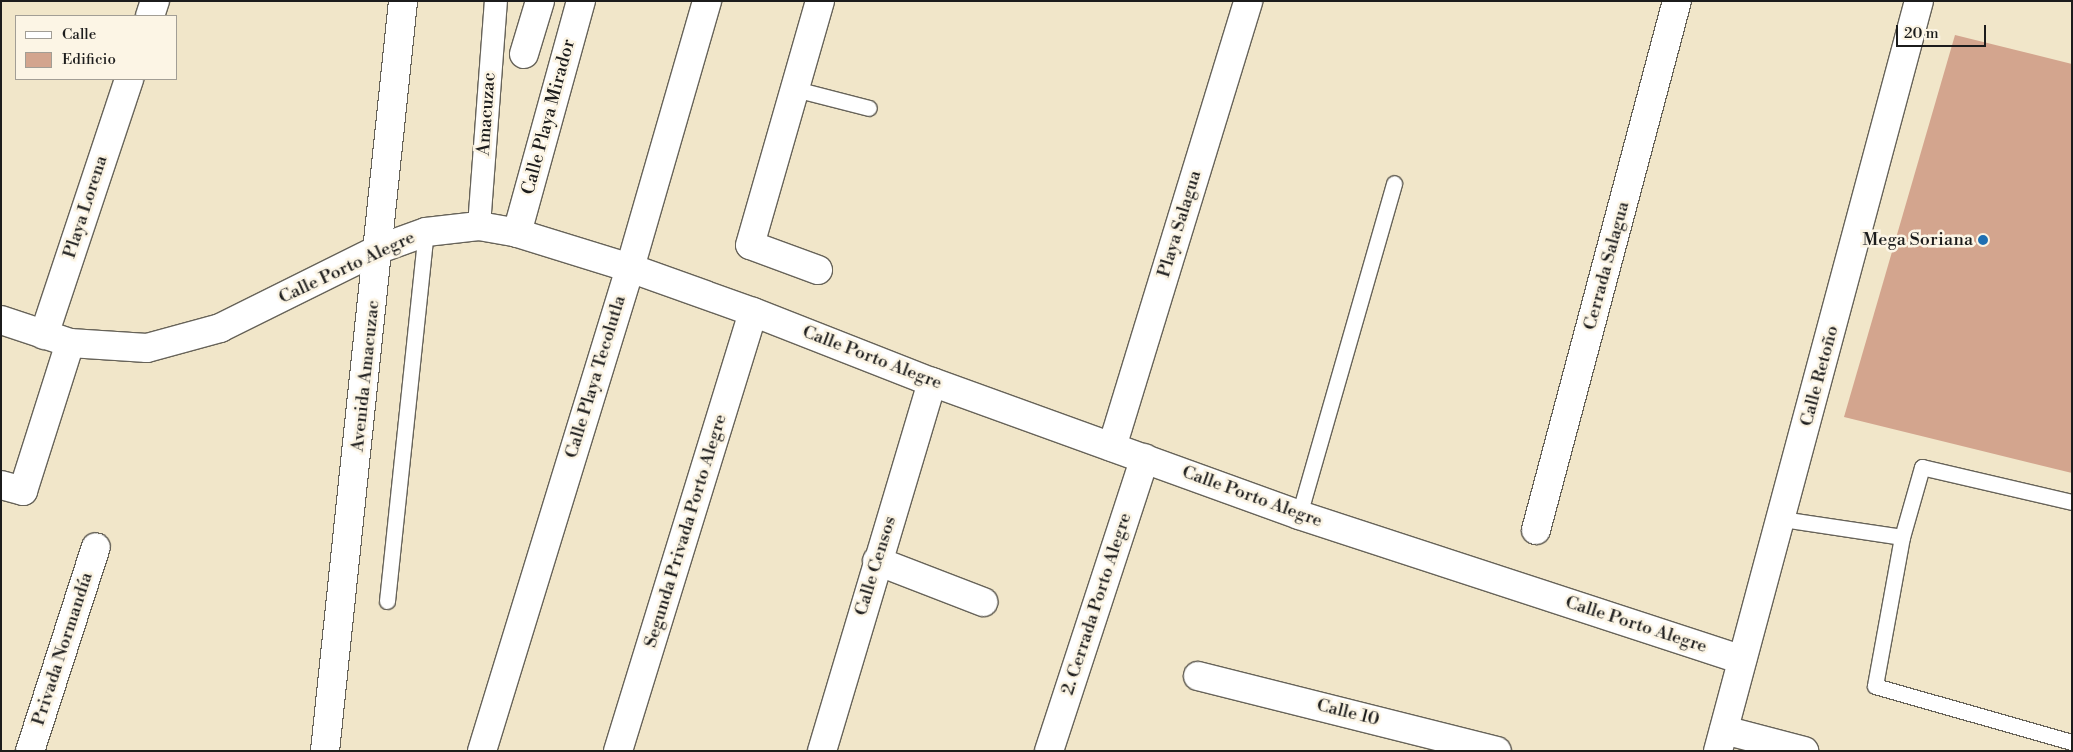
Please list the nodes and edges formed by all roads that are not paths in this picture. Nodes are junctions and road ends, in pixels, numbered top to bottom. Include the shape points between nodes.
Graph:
1 (154, 1) edge
2 (403, 1) edge
3 (496, 1) edge
4 (540, 1) edge
5 (581, 1) edge
6 (707, 1) edge
7 (820, 1) edge
8 (1248, 1) edge
9 (1677, 1) edge
10 (1919, 1) edge
11 (150, 15) edge
12 (524, 54) dead end
13 (129, 80) edge
14 (795, 89) junction
15 (869, 108) dead end
16 (1394, 183) dead end
17 (479, 226) junction
18 (426, 232) junction
19 (517, 233) junction
20 (379, 249) junction
21 (630, 268) junction
22 (818, 270) dead end
23 (753, 312) junction
24 (1, 320) edge
25 (44, 335) junction
26 (70, 343) junction
27 (932, 382) junction
28 (1112, 447) junction
29 (1145, 458) junction
30 (1, 485) edge
31 (2072, 502) edge
32 (1299, 515) junction
33 (1782, 519) junction
34 (1536, 530) dead end
35 (1902, 537) junction
36 (96, 547) dead end
37 (877, 561) junction
38 (388, 601) dead end
39 (983, 602) dead end
40 (1742, 660) junction
41 (1198, 676) dead end
42 (1721, 741) edge
43 (2072, 742) edge
44 (30, 751) edge
45 (325, 751) edge
46 (482, 751) edge
47 (618, 751) edge
48 (822, 751) edge
49 (1049, 751) edge
50 (1497, 751) edge
51 (1804, 751) edge

1 - 11 street
2 - 20 street, Avenida Amacuzac
3 - 17 street, Amacuzac
4 - 12 street
5 - 19 street, Calle Playa Mirador
6 - 21 street, Calle Playa Tecolutla
7 - 14 street
8 - 28 street, Playa Salagua
9 - 34 street, Cerrada Salagua
10 - 33 street, Calle Retoño
13 - 25 street, Playa Lorena
14 - 15 lane
14 - 22 street via 750,245
16 - 32 lane
17 - 18 street, Calle Porto Alegre
17 - 19 street, Calle Porto Alegre
18 - 20 street, Calle Porto Alegre
18 - 38 lane
19 - 21 street, Calle Porto Alegre
20 - 26 street, Calle Porto Alegre via 220,328 147,348
20 - 45 street, Avenida Amacuzac
21 - 23 street, Calle Porto Alegre
21 - 46 street, Calle Playa Tecolutla
23 - 27 street, Calle Porto Alegre
23 - 47 street, Segunda Privada Porto Alegre
24 - 25 street, Calle Porto Alegre
25 - 26 street, Calle Porto Alegre
26 - 30 street via 23,491
27 - 28 street, Calle Porto Alegre
27 - 37 street, Calle Censos
28 - 29 street, Calle Porto Alegre
29 - 32 street, Calle Porto Alegre
29 - 49 street, 2. Cerrada Porto Alegre
31 - 35 lane via 1922,466
32 - 40 street, Calle Porto Alegre
33 - 35 lane
33 - 40 street, Calle Retoño
35 - 43 lane via 1875,686
36 - 44 street, Privada Normandía
37 - 39 street
37 - 48 street, Calle Censos
40 - 42 street, Calle Retoño
41 - 50 street, Calle 10
42 - 51 street

